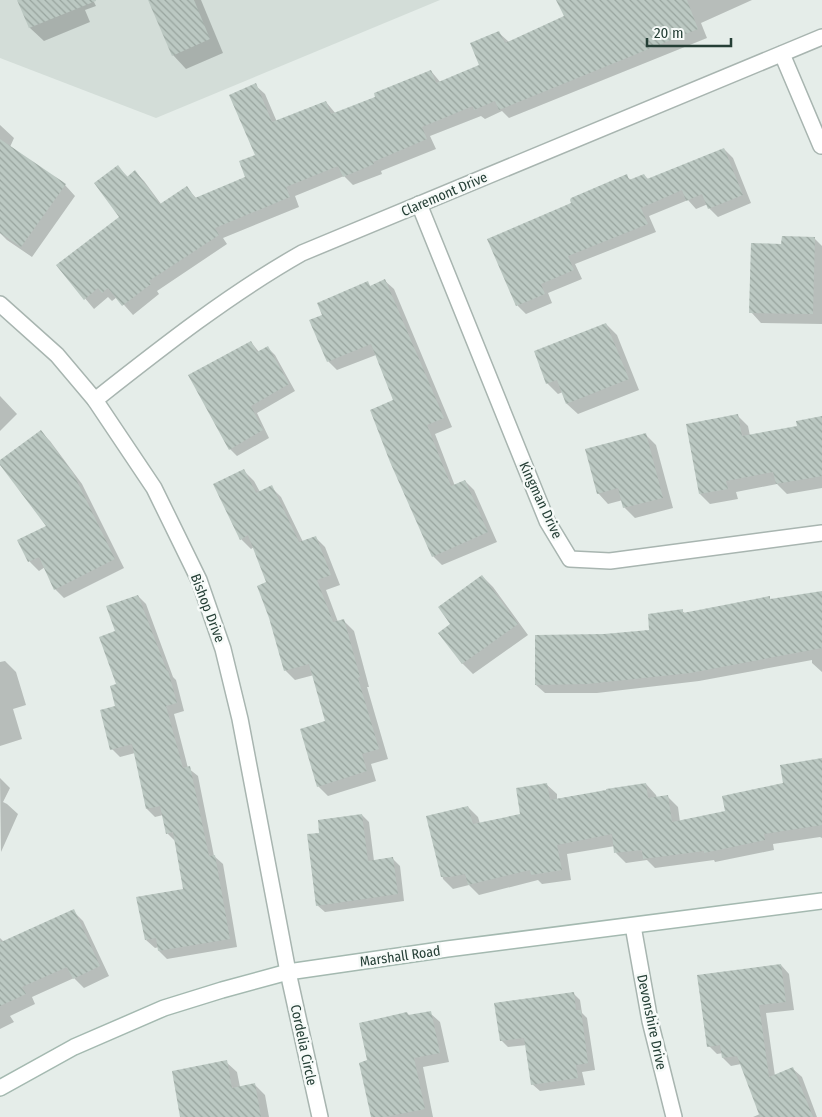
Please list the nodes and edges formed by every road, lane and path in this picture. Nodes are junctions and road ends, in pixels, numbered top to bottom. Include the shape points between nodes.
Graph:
1 (822, 37) edge
2 (782, 54) junction
3 (821, 146) edge
4 (419, 204) junction
5 (0, 304) edge
6 (95, 400) junction
7 (822, 533) edge
8 (822, 901) edge
9 (633, 926) junction
10 (288, 972) junction
11 (0, 1088) edge
12 (320, 1117) edge
13 (674, 1117) edge

1 - 2 street, Claremont Drive
2 - 3 street
2 - 4 street, Claremont Drive
4 - 6 street, Claremont Drive via 302,253 262,276
4 - 7 street, Kingman Drive via 547,521 570,559 610,561
5 - 6 street, Bishop Drive via 57,355
6 - 10 street, Bishop Drive via 154,488 198,580 223,649 240,719
8 - 9 street, Marshall Road
9 - 10 street, Marshall Road
9 - 13 street, Devonshire Drive via 650,1021
10 - 11 street, Marshall Road via 155,1012 74,1047
10 - 12 street, Cordelia Circle

